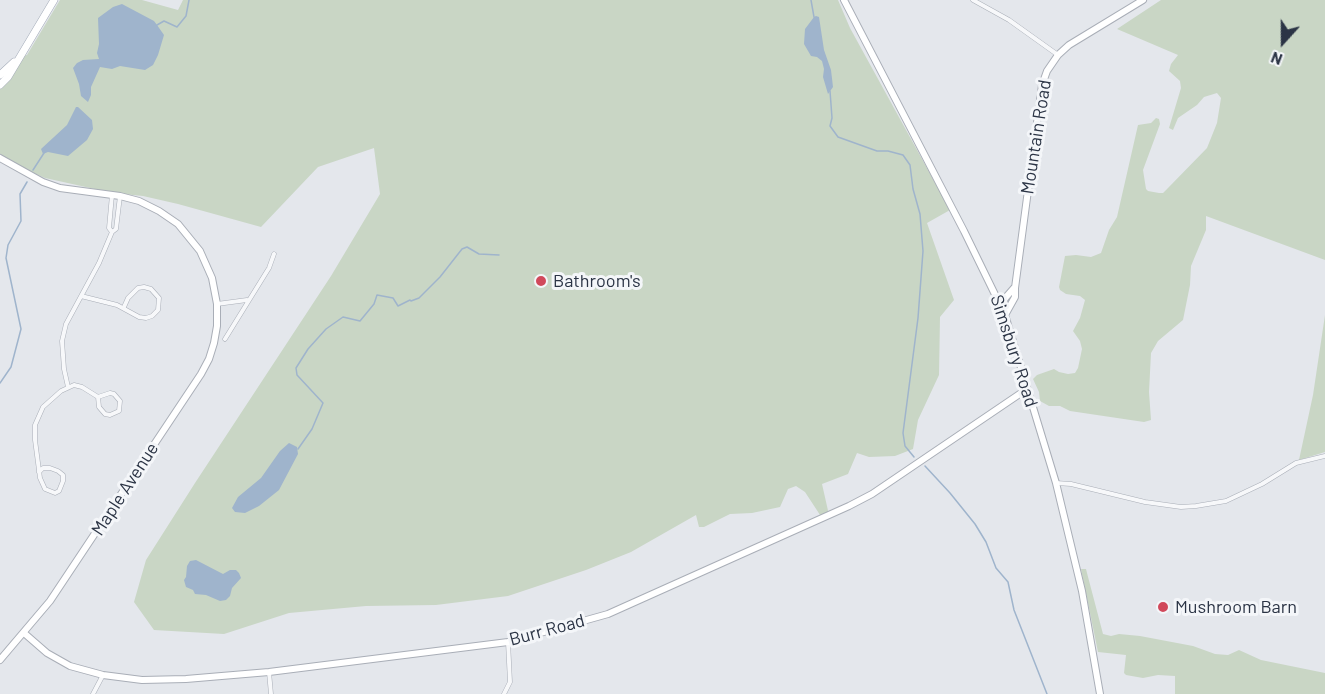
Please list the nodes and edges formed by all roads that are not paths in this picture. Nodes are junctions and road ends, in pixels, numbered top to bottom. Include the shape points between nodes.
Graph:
1 (54, 0) edge
2 (844, 0) edge
3 (973, 0) edge
4 (1143, 0) edge
5 (1058, 55) junction
6 (18, 59) junction
7 (0, 75) edge
8 (0, 85) edge
9 (0, 158) edge
10 (112, 195) junction
11 (120, 196) junction
12 (112, 232) junction
13 (274, 255) dead end
14 (1015, 288) junction
15 (81, 296) junction
16 (247, 300) junction
17 (217, 304) junction
18 (1000, 304) junction
19 (124, 307) junction
20 (1005, 315) junction
21 (225, 339) dead end
22 (68, 387) junction
23 (1027, 389) junction
24 (98, 397) junction
25 (1325, 456) edge
26 (39, 471) junction
27 (1056, 483) junction
28 (24, 633) junction
29 (507, 642) junction
30 (0, 660) edge
31 (269, 672) junction
32 (103, 675) junction
33 (93, 694) edge
34 (271, 694) edge
35 (504, 694) edge
36 (1100, 694) edge

1 - 6 main road
2 - 18 street, Simsbury Road
3 - 5 street
4 - 5 street, Mountain Road
5 - 14 street, Mountain Road via 1042,85
6 - 7 main road
6 - 8 main road
9 - 10 street, Maple Avenue via 60,188
10 - 11 street, Maple Avenue
10 - 12 street
11 - 12 street via 116,229
11 - 17 street, Maple Avenue via 159,211 190,237 212,278
12 - 15 street
13 - 16 street
14 - 18 street
14 - 20 street, Mountain Road via 1015,297
15 - 19 street
15 - 22 street via 62,341
16 - 17 street
16 - 21 street
17 - 28 street, Maple Avenue via 214,343 201,374 50,601
18 - 20 street, Simsbury Road
19 - 19 street via 146,318 158,310 159,298 144,286 128,297
20 - 23 street, Simsbury Road
22 - 24 street via 82,387
22 - 26 street via 47,402 37,418
23 - 27 street, Simsbury Road
23 - 29 street, Burr Road via 849,506 608,614
24 - 24 street via 114,394 120,401 118,411 105,414
25 - 27 street via 1296,463 1226,501 1196,506 1145,502
26 - 26 street via 45,489 59,491 63,475 50,468
27 - 36 street, Simsbury Road via 1082,591
28 - 30 street, Maple Avenue
28 - 32 street, Burr Road via 60,661
29 - 31 street, Burr Road
29 - 35 street via 510,682
31 - 32 street, Burr Road via 142,680
31 - 34 street
32 - 33 street

